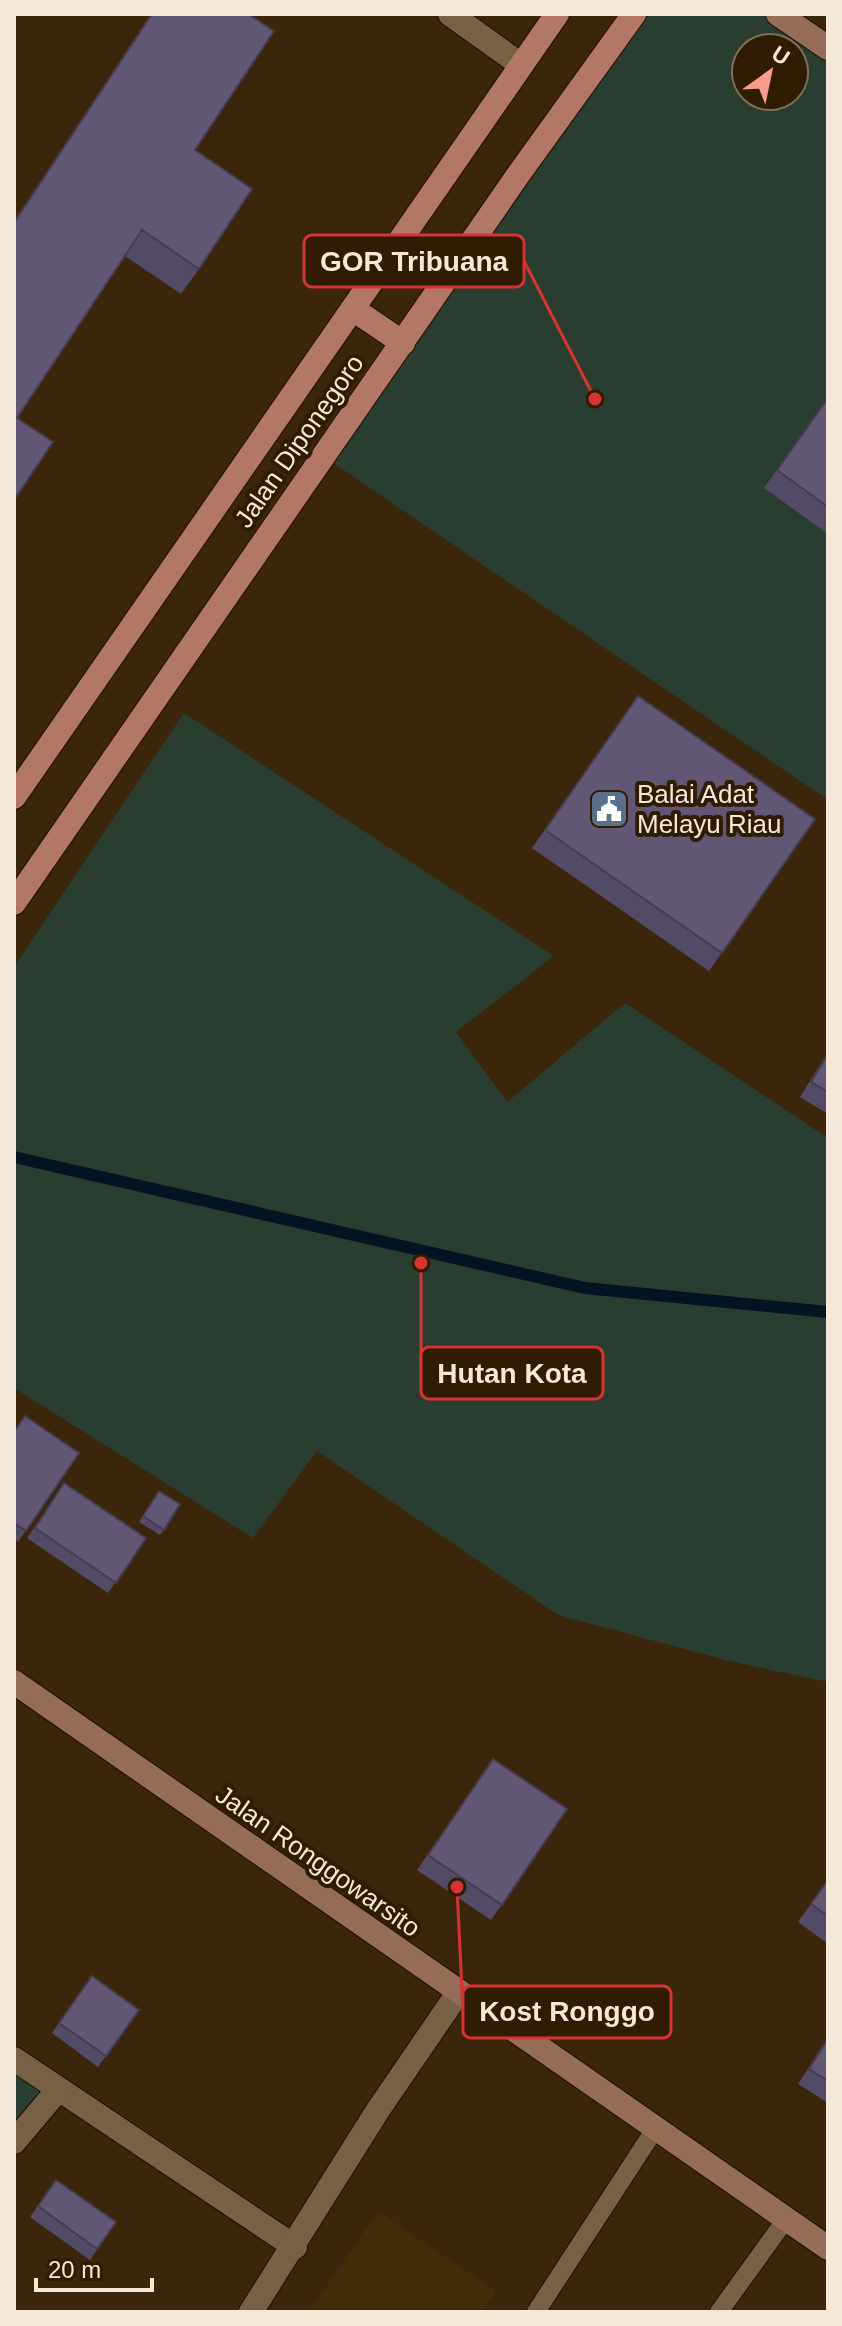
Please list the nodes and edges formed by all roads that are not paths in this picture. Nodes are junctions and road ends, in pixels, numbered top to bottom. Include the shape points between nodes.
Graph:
1 (450, 14) edge
2 (557, 14) edge
3 (634, 14) edge
4 (778, 14) edge
5 (828, 48) edge
6 (521, 65) junction
7 (353, 309) junction
8 (403, 343) junction
9 (17, 787) edge
10 (14, 903) edge
11 (14, 1682) edge
12 (458, 1993) junction
13 (14, 2059) edge
14 (57, 2091) junction
15 (655, 2129) junction
16 (14, 2142) edge
17 (786, 2219) junction
18 (295, 2247) junction
19 (828, 2248) edge
20 (251, 2312) edge
21 (536, 2312) edge
22 (719, 2312) edge

1 - 6 street
2 - 6 main road, Jalan Diponegoro
3 - 8 main road, Jalan Diponegoro
4 - 5 street
6 - 7 main road, Jalan Diponegoro
7 - 8 main road
7 - 9 main road, Jalan Diponegoro
8 - 10 main road, Jalan Diponegoro
11 - 12 street, Jalan Ronggowarsito
12 - 15 street, Jalan Ronggowarsito
12 - 18 street via 378,2110
13 - 14 street
14 - 16 street
14 - 18 street
15 - 17 street, Jalan Ronggowarsito
15 - 21 lane
17 - 19 street, Jalan Ronggowarsito
17 - 22 lane
18 - 20 street

